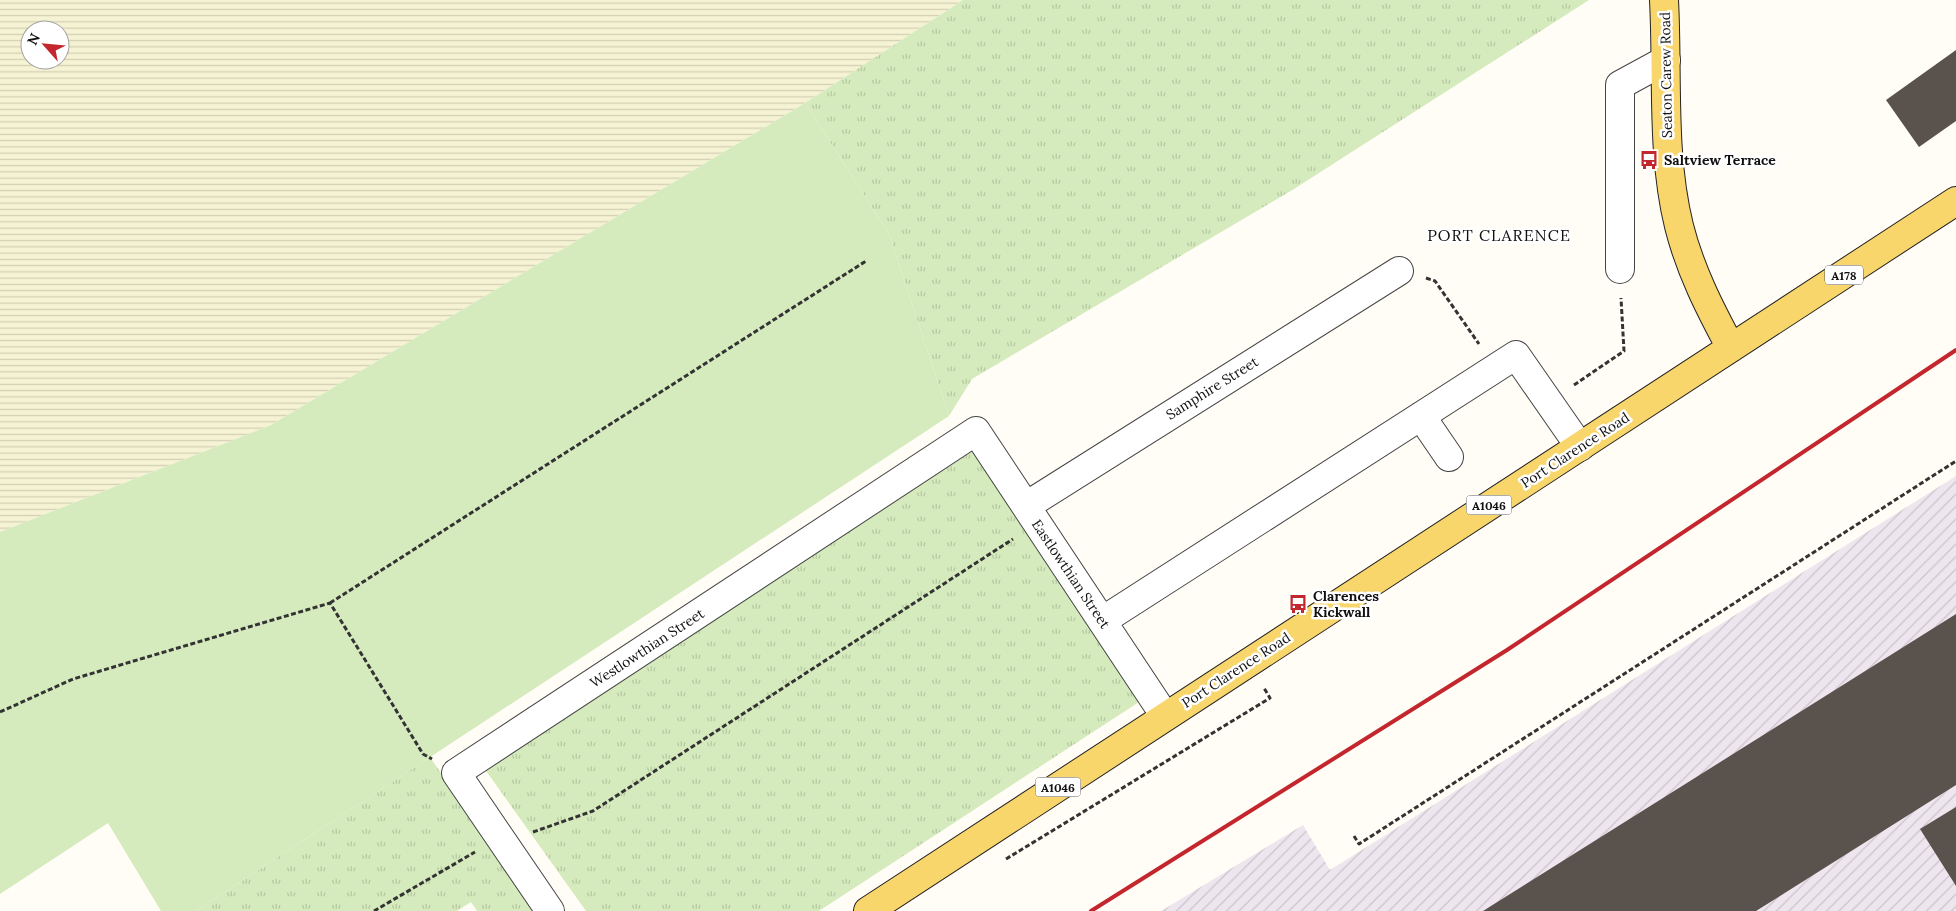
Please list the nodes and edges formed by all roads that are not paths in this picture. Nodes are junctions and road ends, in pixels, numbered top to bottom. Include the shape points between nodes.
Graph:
1 (1664, 0) edge
2 (1666, 60) junction
3 (1956, 201) edge
4 (1620, 269) road end
5 (1399, 271) road end
6 (1731, 348) junction
7 (1422, 416) junction
8 (976, 431) joint
9 (1580, 447) junction
10 (1449, 457) dead end
11 (1032, 515) junction
12 (1102, 621) junction
13 (1165, 716) junction
14 (550, 911) edge
15 (868, 911) edge

1 - 2 main road, Seaton Carew Road
2 - 4 street via 1620,85
2 - 6 main road, Seaton Carew Road via 1668,160 1679,227 1700,288
3 - 6 main road, Port Clarence Road / A178
5 - 11 street, Samphire Street
6 - 9 main road, Port Clarence Road / A1046
7 - 9 street via 1516,355
7 - 10 street
7 - 12 street
8 - 11 street, Eastlowthian Street
8 - 14 street, Westlowthian Street via 456,773
9 - 13 main road, Port Clarence Road / A1046
11 - 12 street, Eastlowthian Street
12 - 13 street, Eastlowthian Street
13 - 15 main road, Port Clarence Road / A1046

